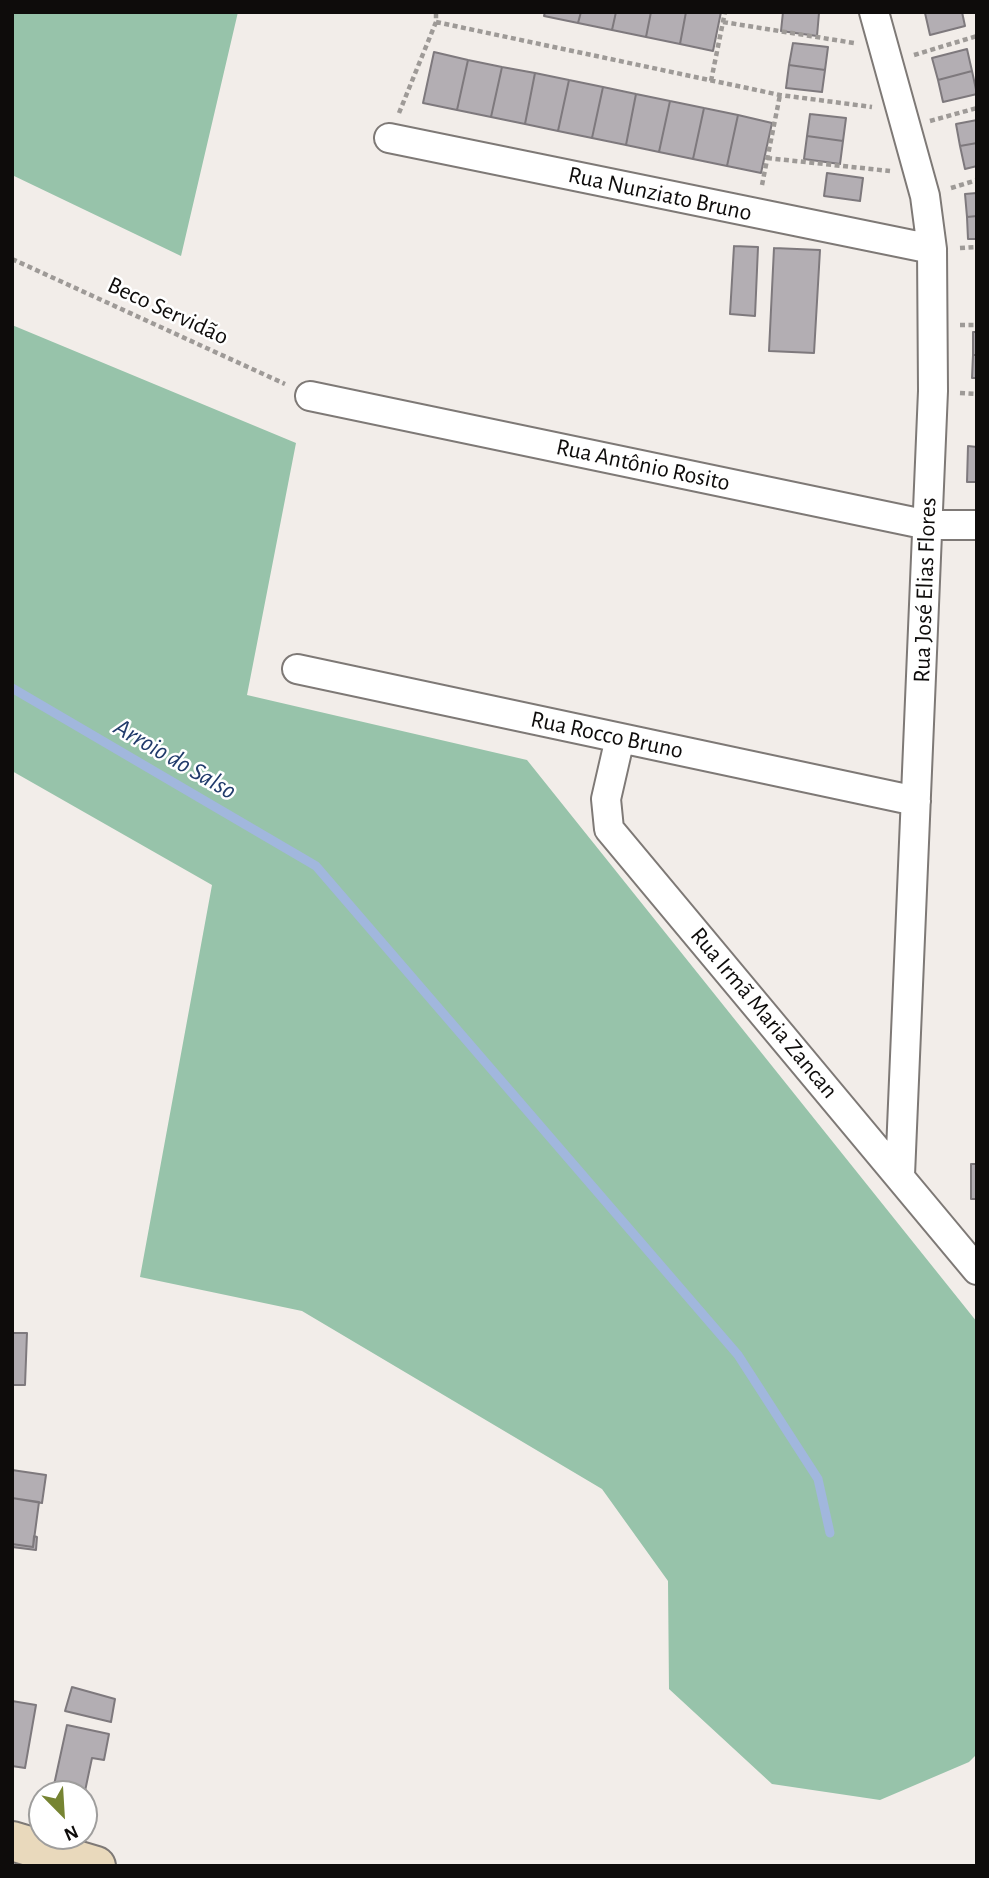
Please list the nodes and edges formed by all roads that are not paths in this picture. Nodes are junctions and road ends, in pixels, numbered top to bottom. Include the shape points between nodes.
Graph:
1 (874, 12) edge
2 (389, 138) road end
3 (932, 249) junction
4 (310, 396) road end
5 (928, 525) junction
6 (977, 525) edge
7 (297, 669) dead end
8 (620, 738) junction
9 (916, 801) junction
10 (900, 1175) junction
11 (977, 1270) edge
12 (12, 1841) edge
13 (96, 1866) edge

1 - 3 street, Rua José Elias Flores via 918,174
2 - 3 street, Rua Nunziato Bruno
3 - 5 street, Rua José Elias Flores
4 - 5 street, Rua Antônio Rosito
5 - 6 street, Rua Antônio Rosito
5 - 9 street, Rua José Elias Flores
7 - 8 street, Rua Rocco Bruno
8 - 9 street, Rua Rocco Bruno
8 - 10 street, Rua Irmã Maria Zancan via 606,799 609,829
9 - 10 street, Rua José Elias Flores
10 - 11 street, Rua Irmã Maria Zancan
12 - 13 main road

